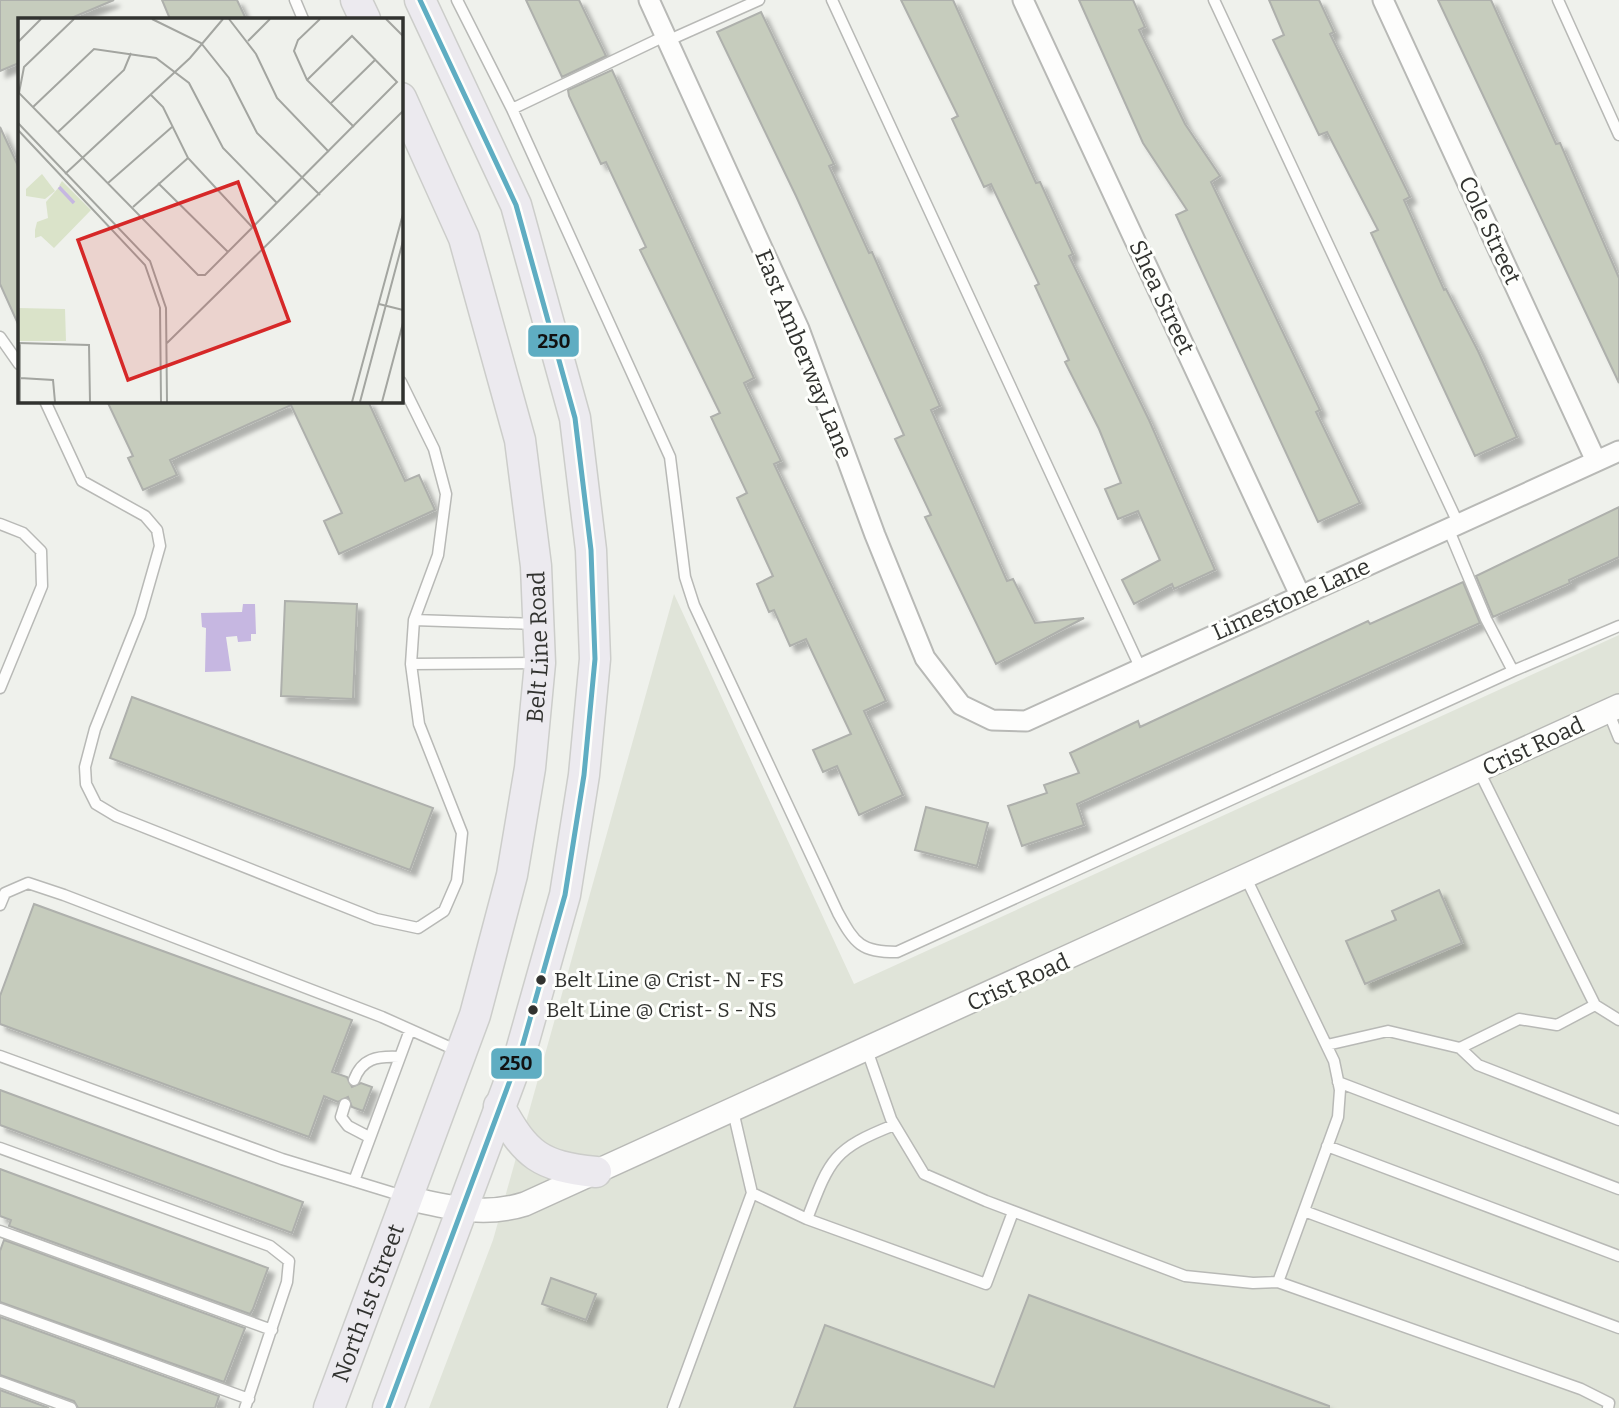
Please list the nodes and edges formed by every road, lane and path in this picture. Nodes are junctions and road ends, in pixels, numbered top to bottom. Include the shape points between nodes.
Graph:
1 (295, 0) edge
2 (356, 0) edge
3 (420, 0) edge
4 (457, 0) edge
5 (649, 0) edge
6 (759, 0) edge
7 (832, 0) edge
8 (1023, 0) edge
9 (1214, 0) edge
10 (1383, 0) edge
11 (1558, 0) edge
12 (303, 18) edge
13 (365, 18) edge
14 (666, 39) junction
15 (402, 100) edge
16 (512, 108) junction
17 (1619, 135) edge
18 (0, 337) edge
19 (18, 363) edge
20 (402, 384) edge
21 (45, 402) edge
22 (1619, 451) edge
23 (1596, 461) junction
24 (0, 524) edge
25 (1453, 525) junction
26 (1300, 595) junction
27 (414, 620) junction
28 (538, 624) junction
29 (1619, 626) edge
30 (540, 663) junction
31 (411, 664) junction
32 (1140, 667) junction
33 (1513, 671) junction
34 (0, 688) edge
35 (961, 705) joint
36 (1613, 709) edge
37 (1619, 738) edge
38 (1479, 771) junction
39 (1246, 878) junction
40 (0, 905) edge
41 (1595, 1005) junction
42 (1619, 1020) edge
43 (410, 1030) junction
44 (1326, 1045) junction
45 (1460, 1048) junction
46 (867, 1050) junction
47 (460, 1052) junction
48 (0, 1056) edge
49 (399, 1057) junction
50 (354, 1080) dead end
51 (1338, 1082) junction
52 (345, 1104) dead end
53 (499, 1106) junction
54 (733, 1111) junction
55 (1619, 1120) edge
56 (894, 1125) junction
57 (369, 1137) junction
58 (1328, 1146) junction
59 (0, 1148) edge
60 (596, 1172) junction
61 (355, 1181) junction
62 (1619, 1189) edge
63 (752, 1193) junction
64 (407, 1198) junction
65 (461, 1210) junction
66 (1013, 1212) junction
67 (1304, 1212) junction
68 (807, 1219) junction
69 (0, 1231) edge
70 (1619, 1256) edge
71 (1278, 1282) junction
72 (0, 1309) edge
73 (1619, 1328) edge
74 (272, 1330) junction
75 (0, 1382) edge
76 (247, 1404) edge
77 (71, 1408) edge
78 (329, 1408) edge
79 (388, 1408) edge
80 (673, 1408) edge
81 (1608, 1408) edge

1 - 12 lane
2 - 13 main road
3 - 53 main road via 516,205 575,418 591,550 595,659 565,895 521,1051
4 - 16 lane
5 - 14 street, East Amberway Lane
6 - 14 lane
7 - 32 lane
8 - 26 street, Shea Street
9 - 25 lane
10 - 23 street, Cole Street
11 - 17 lane
14 - 16 lane
14 - 35 street, East Amberway Lane via 799,329 925,658
15 - 28 main road, Belt Line Road via 464,238 520,440 536,566
16 - 33 lane via 670,457 685,577 694,605 838,913 851,937 872,952 897,952
18 - 19 lane
20 - 27 lane via 434,449 446,495 438,555
21 - 31 lane via 82,481 145,516 157,530 160,546 140,616 95,729 85,767 86,784 96,804 116,816 376,919 418,928 444,911 457,881 462,833 419,724
22 - 23 street, Limestone Lane
23 - 25 street, Limestone Lane
24 - 34 lane via 23,533 41,551 42,586
25 - 26 street, Limestone Lane
25 - 33 lane via 1486,618
26 - 32 street, Limestone Lane
27 - 28 lane
27 - 31 lane
28 - 30 main road, Belt Line Road
29 - 33 lane
30 - 31 lane
30 - 47 main road, Belt Line Road via 513,875 475,1015
32 - 35 street, Limestone Lane via 1026,722 992,720
36 - 37 lane
36 - 38 street, Crist Road
38 - 39 street, Crist Road
38 - 41 lane
39 - 44 lane
39 - 46 street, Crist Road
40 - 43 lane via 5,893 28,883
41 - 42 lane
41 - 45 lane via 1557,1025 1519,1019
43 - 47 lane
43 - 49 lane
44 - 45 lane via 1388,1031
44 - 51 lane
45 - 55 lane via 1478,1065
46 - 54 street, Crist Road
46 - 56 lane
47 - 64 main road, Belt Line Road
48 - 61 lane
49 - 50 lane via 377,1056 359,1066
49 - 57 lane
51 - 58 lane via 1338,1117
51 - 62 lane
52 - 57 lane via 341,1117
53 - 60 main road via 517,1139 538,1159 562,1168
53 - 65 main road
54 - 60 street, Crist Road
54 - 63 lane
56 - 66 lane via 924,1174
56 - 68 lane via 842,1151 827,1168
57 - 61 lane
58 - 67 lane
58 - 70 lane
59 - 74 lane via 270,1246 289,1261
60 - 65 street, Crist Road via 502,1212
61 - 64 lane
63 - 68 lane
63 - 80 lane
64 - 65 street, Crist Road
64 - 78 main road, North 1st Street
65 - 79 main road
66 - 68 lane via 986,1283
66 - 71 lane via 1185,1276
67 - 71 lane
67 - 73 lane
69 - 74 lane
71 - 81 lane via 1581,1389 1609,1403
72 - 76 lane
74 - 76 lane
75 - 77 lane

